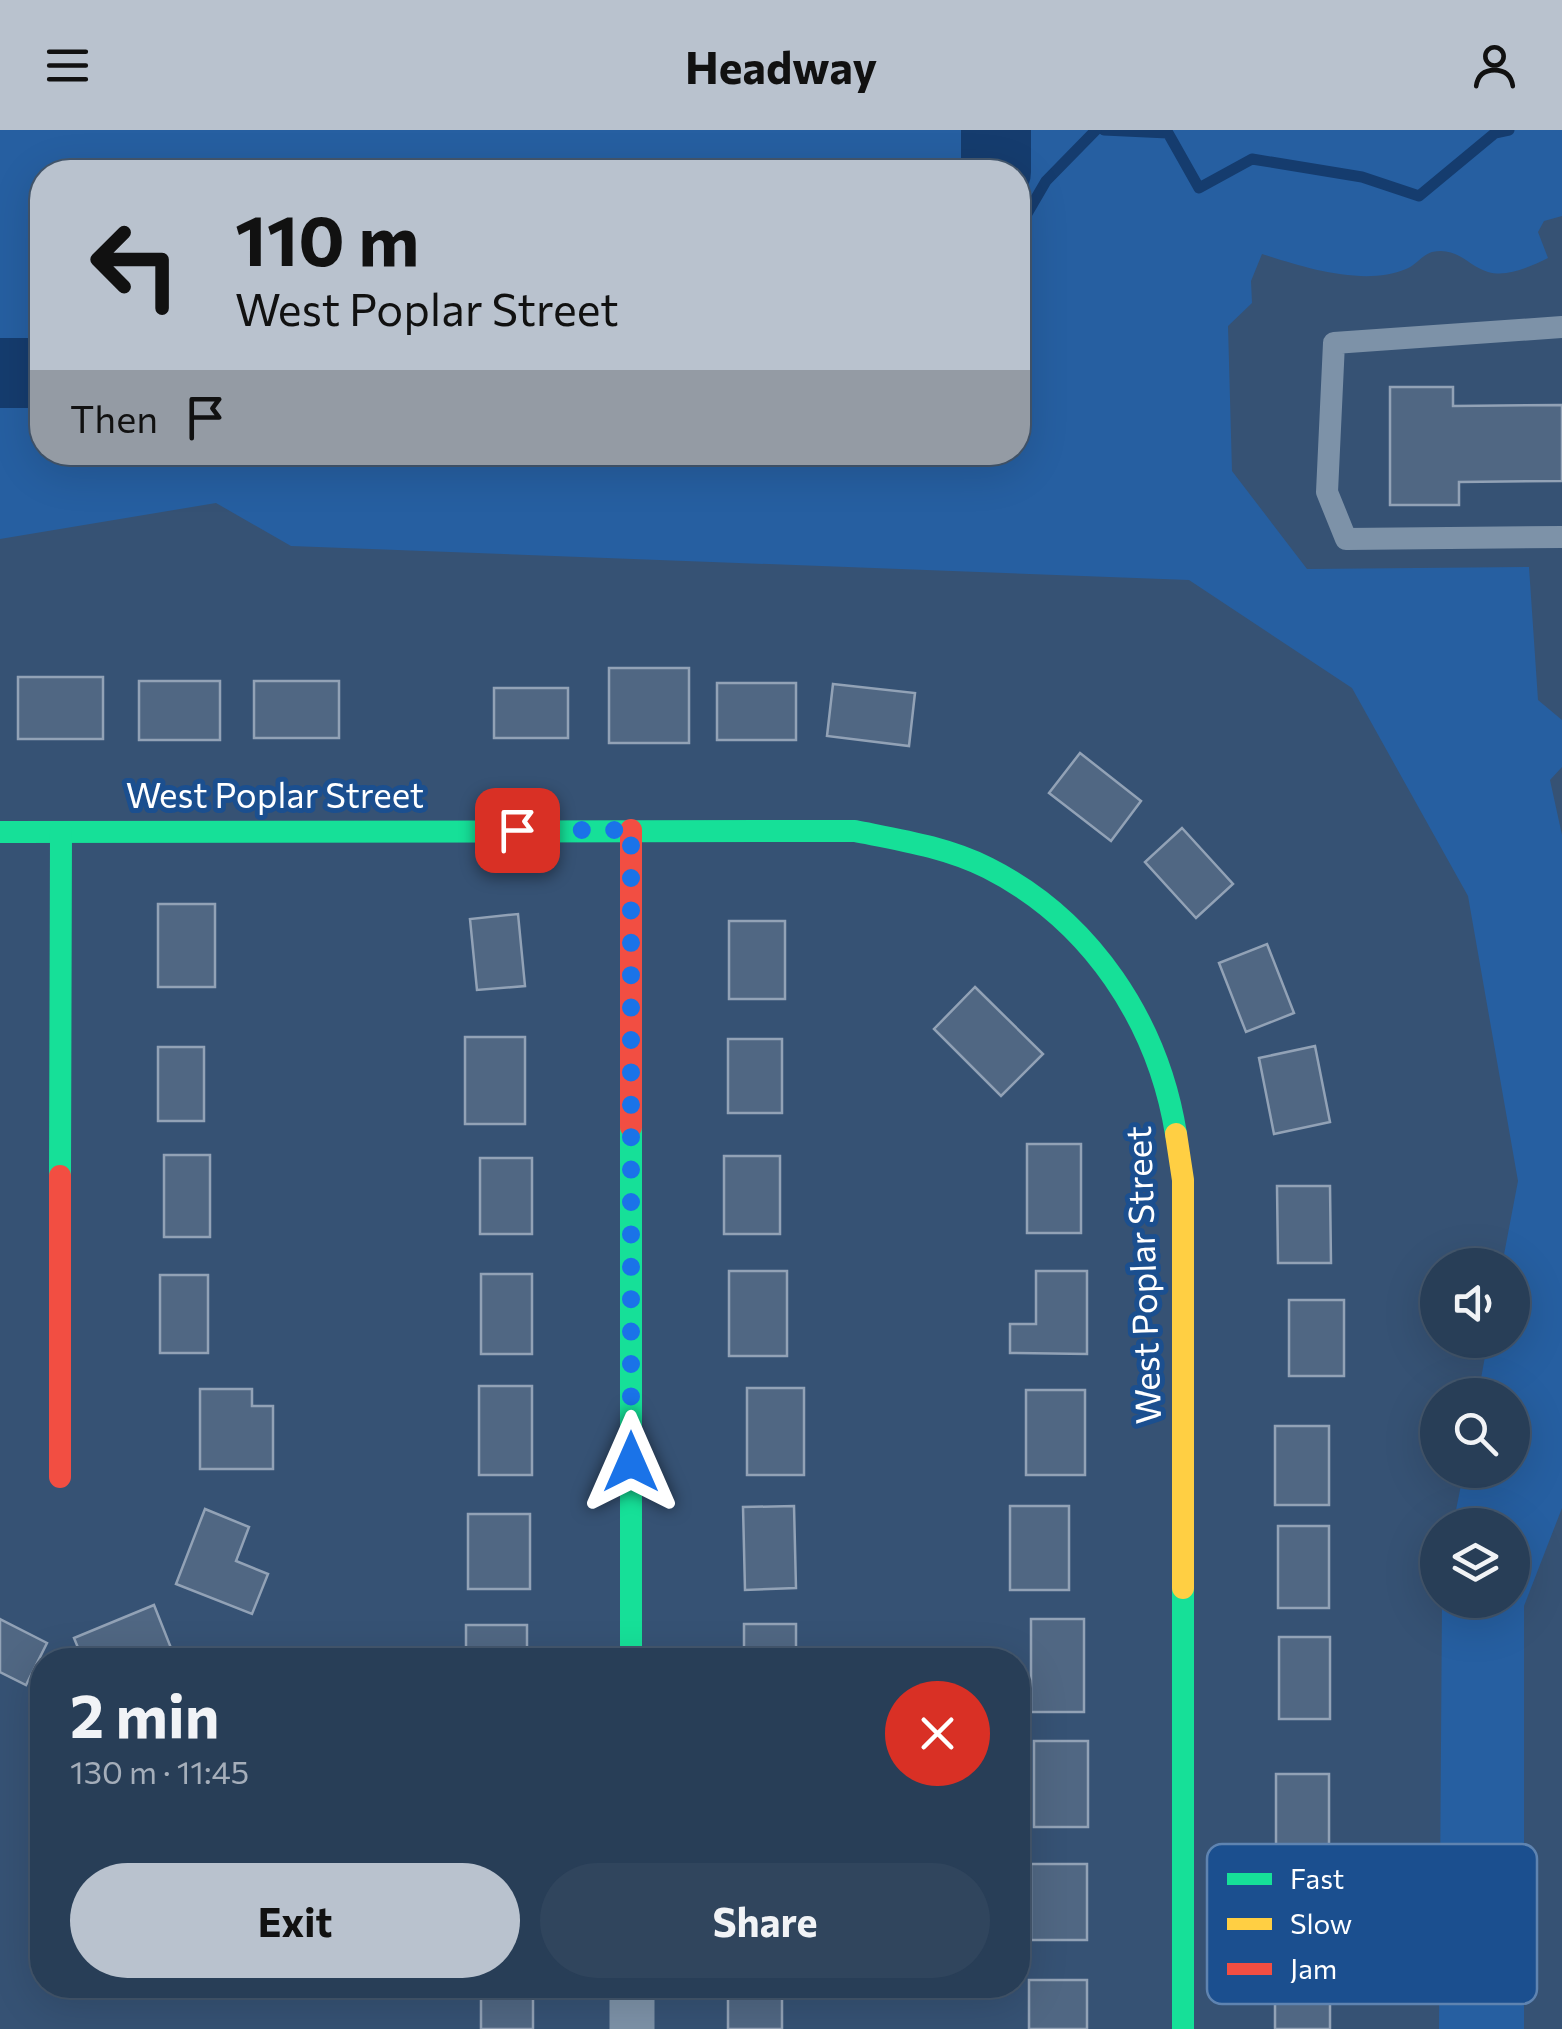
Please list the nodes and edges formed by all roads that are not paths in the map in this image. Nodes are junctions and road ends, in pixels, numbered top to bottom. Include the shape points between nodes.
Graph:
1 (1562, 326) edge
2 (1562, 537) edge
3 (631, 830) junction
4 (0, 832) edge
5 (61, 832) junction
6 (60, 1477) dead end
7 (632, 1648) edge
8 (632, 1998) edge
9 (632, 2029) edge
10 (1184, 2029) edge

1 - 2 lane via 1334,342 1327,492 1346,539
3 - 5 street, West Poplar Street
3 - 7 street
3 - 10 street, West Poplar Street via 856,831 900,836 963,856 1021,886 1078,932 1143,1021 1170,1091 1183,1180
4 - 5 street, West Poplar Street
5 - 6 street
8 - 9 street

